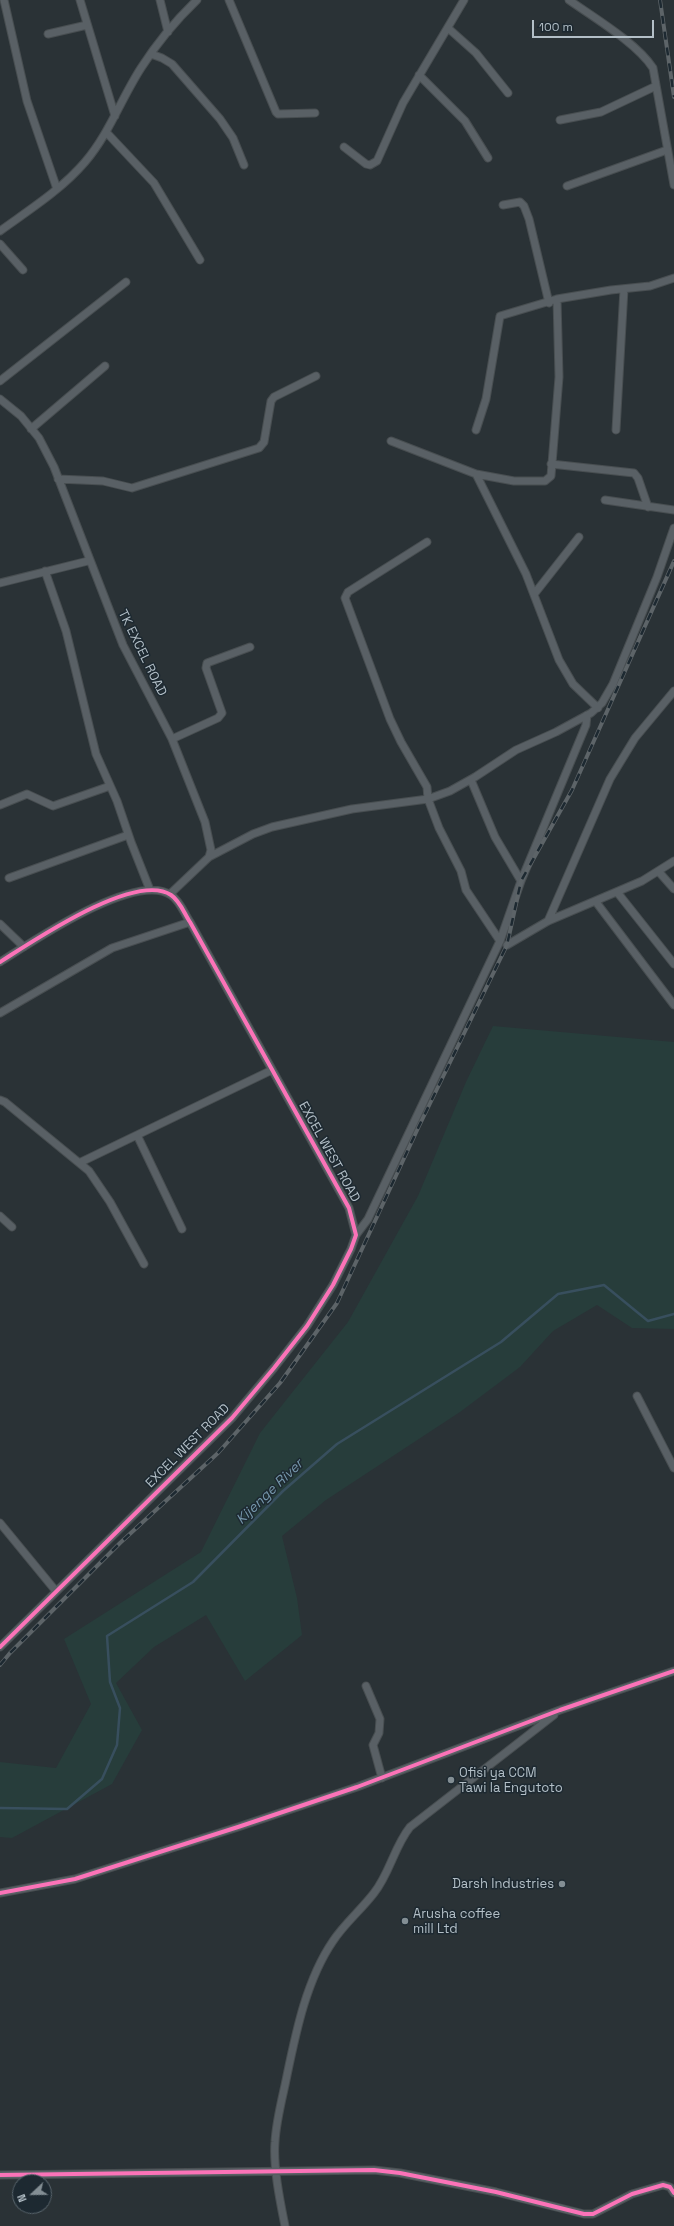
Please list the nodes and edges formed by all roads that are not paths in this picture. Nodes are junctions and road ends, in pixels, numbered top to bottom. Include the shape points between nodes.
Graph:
1 (4, 0) edge
2 (80, 0) edge
3 (160, 0) edge
4 (197, 0) edge
5 (229, 0) edge
6 (464, 0) edge
7 (569, 0) edge
8 (87, 25) junction
9 (448, 28) junction
10 (168, 32) junction
11 (48, 34) dead end
12 (151, 54) junction
13 (419, 75) junction
14 (656, 86) junction
15 (508, 93) dead end
16 (315, 113) dead end
17 (115, 116) junction
18 (560, 120) dead end
19 (106, 132) junction
20 (344, 147) dead end
21 (667, 150) junction
22 (488, 158) dead end
23 (244, 165) dead end
24 (674, 185) edge
25 (567, 186) dead end
26 (57, 188) junction
27 (503, 205) dead end
28 (0, 231) edge
29 (0, 244) edge
30 (200, 260) dead end
31 (23, 270) dead end
32 (674, 278) edge
33 (126, 282) dead end
34 (624, 289) junction
35 (557, 299) junction
36 (549, 303) junction
37 (104, 366) dead end
38 (316, 376) dead end
39 (0, 381) edge
40 (0, 399) edge
41 (31, 429) junction
42 (476, 430) dead end
43 (616, 430) dead end
44 (391, 441) dead end
45 (552, 464) junction
46 (476, 474) junction
47 (58, 479) junction
48 (605, 500) dead end
49 (648, 507) junction
50 (674, 510) edge
51 (674, 528) edge
52 (579, 537) dead end
53 (427, 542) dead end
54 (88, 561) junction
55 (45, 571) junction
56 (0, 583) edge
57 (535, 593) junction
58 (250, 648) dead end
59 (674, 692) edge
60 (598, 708) junction
61 (586, 715) junction
62 (172, 739) junction
63 (471, 780) junction
64 (110, 786) junction
65 (428, 799) junction
66 (0, 805) edge
67 (128, 835) junction
68 (209, 858) junction
69 (674, 861) edge
70 (659, 872) junction
71 (9, 878) dead end
72 (521, 881) junction
73 (674, 889) edge
74 (150, 890) junction
75 (617, 892) junction
76 (170, 894) junction
77 (596, 902) junction
78 (548, 921) junction
79 (190, 922) junction
80 (0, 924) edge
81 (503, 943) junction
82 (24, 947) junction
83 (0, 962) edge
84 (674, 964) edge
85 (674, 1005) edge
86 (0, 1013) edge
87 (272, 1070) junction
88 (0, 1100) edge
89 (137, 1135) junction
90 (81, 1162) junction
91 (0, 1216) edge
92 (12, 1227) dead end
93 (182, 1229) dead end
94 (356, 1235) junction
95 (144, 1264) dead end
96 (637, 1396) dead end
97 (674, 1468) edge
98 (0, 1523) edge
99 (55, 1590) junction
100 (0, 1647) edge
101 (674, 1671) edge
102 (366, 1686) dead end
103 (560, 1710) junction
104 (382, 1778) junction
105 (0, 1893) edge
106 (278, 2173) junction
107 (0, 2175) edge
108 (674, 2193) edge
109 (285, 2226) edge

1 - 26 street via 27,101
2 - 8 street
3 - 10 street
4 - 10 street
5 - 16 street via 276,112
6 - 9 street
7 - 14 street via 649,61 655,73
8 - 11 street
8 - 17 street
9 - 13 street
9 - 15 street via 476,53
10 - 12 street
12 - 17 street
12 - 23 street via 172,64 220,119
13 - 20 street via 395,117 377,161 370,165 366,164
13 - 22 street via 465,121
14 - 18 street via 601,112
14 - 21 street
17 - 19 street
19 - 26 street via 84,163
19 - 30 street via 154,183
21 - 24 street
21 - 25 street
26 - 28 street
27 - 36 street via 516,202 524,206
29 - 31 street
32 - 34 street via 650,286
33 - 39 street
34 - 35 street
34 - 43 street
35 - 36 street
35 - 45 street via 559,372
36 - 42 street via 505,312 498,318 486,399
37 - 41 street
38 - 47 street via 274,396 264,442 259,448 132,488 103,481
40 - 41 street, TK EXCEL ROAD via 21,416
41 - 47 street, TK EXCEL ROAD via 39,438
44 - 46 street
45 - 46 street via 549,479 542,482 514,481
45 - 49 street via 634,473
46 - 57 street
47 - 54 street, TK EXCEL ROAD
48 - 49 street
49 - 50 street
51 - 60 street via 627,652 613,684
52 - 57 street
53 - 65 street via 348,592 345,598 390,719 427,787
54 - 55 street
54 - 62 street, TK EXCEL ROAD via 123,645
55 - 56 street
55 - 64 street via 75,665 96,754
57 - 60 street via 566,673 573,684
58 - 62 street via 207,663 206,668 222,713 218,718
59 - 78 street via 635,738 610,779
60 - 61 street
61 - 63 street via 516,750
61 - 72 street via 586,725
62 - 68 street, TK EXCEL ROAD via 205,822 211,850
63 - 65 street
63 - 72 street via 495,837
64 - 66 street via 53,806 27,794
64 - 67 street via 124,818
65 - 68 street via 360,808 272,827 253,834
65 - 81 street via 439,828 461,871 466,890
67 - 71 street
67 - 74 street
68 - 76 street
69 - 70 street
70 - 73 street
70 - 75 street
72 - 81 street
74 - 76 street
74 - 82 street via 128,894 100,905
75 - 77 street
75 - 84 street
76 - 79 street, EXCEL WEST ROAD
77 - 78 street
77 - 85 street
78 - 81 street
79 - 86 street via 112,948
79 - 87 street, EXCEL WEST ROAD
80 - 82 street
81 - 94 street via 368,1219
82 - 83 street
87 - 89 street
87 - 94 street, EXCEL WEST ROAD via 349,1208
88 - 90 street
89 - 90 street
89 - 93 street
90 - 95 street via 108,1198
91 - 92 street
94 - 99 street, EXCEL WEST ROAD via 333,1285 307,1326 236,1413
96 - 97 street
98 - 99 street
99 - 100 street, EXCEL WEST ROAD
101 - 103 street
102 - 104 street via 380,1719 379,1733 373,1744
103 - 104 street
103 - 106 street via 410,1827 394,1850 386,1873 374,1892 332,1942 315,1975 288,2068 275,2141
104 - 105 street via 75,1879
106 - 107 street
106 - 108 street via 348,2169 400,2173 496,2192 584,2214 593,2214 632,2194 663,2185 670,2187
106 - 109 street

